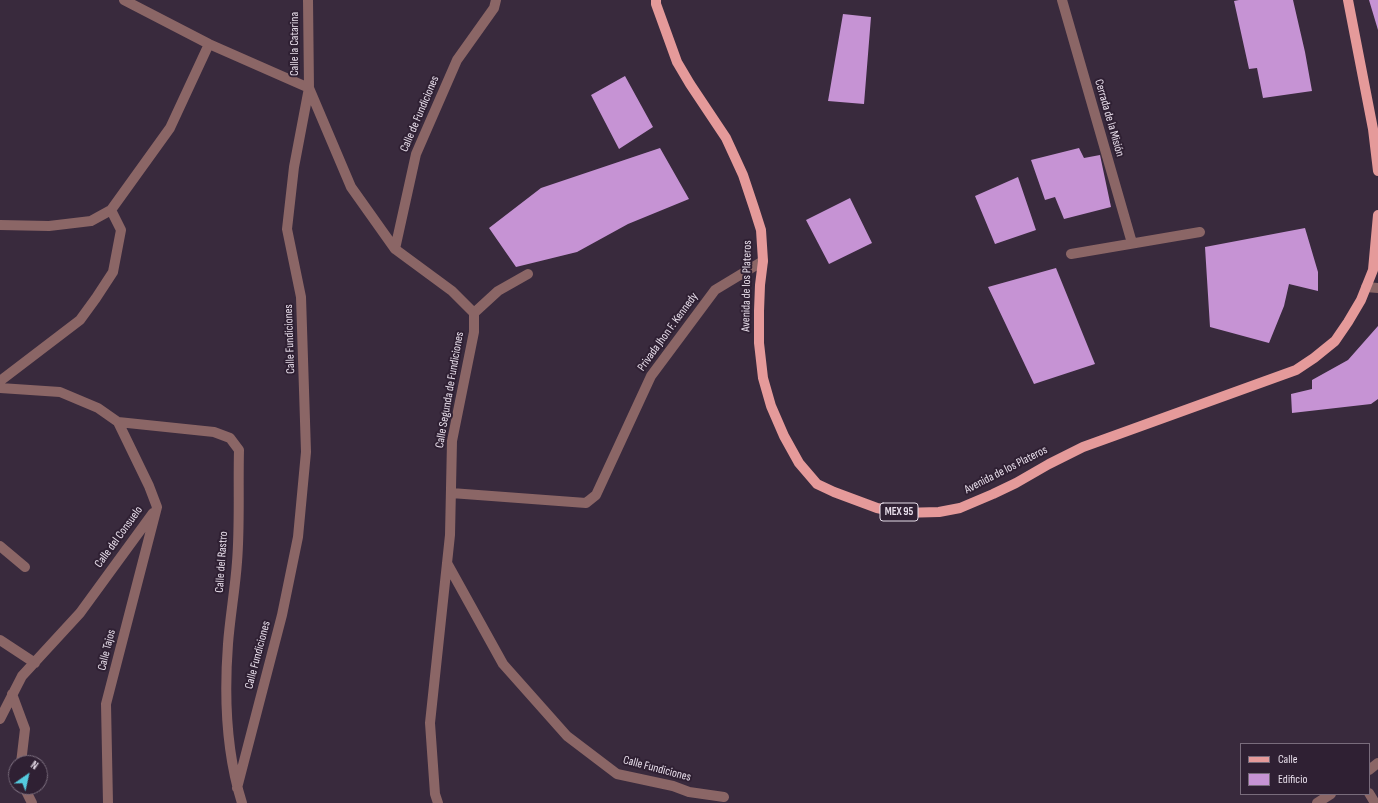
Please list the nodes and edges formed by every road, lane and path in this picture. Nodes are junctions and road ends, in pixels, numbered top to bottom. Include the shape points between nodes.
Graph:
1 (124, 0) edge
2 (308, 0) edge
3 (496, 0) edge
4 (656, 0) edge
5 (1062, 0) edge
6 (1348, 0) edge
7 (209, 44) junction
8 (308, 88) junction
9 (1378, 171) edge
10 (112, 210) junction
11 (1378, 215) edge
12 (0, 225) edge
13 (1200, 232) dead end
14 (1132, 243) junction
15 (396, 249) junction
16 (1071, 254) dead end
17 (763, 261) junction
18 (528, 274) dead end
19 (1366, 287) junction
20 (1378, 288) edge
21 (474, 313) junction
22 (0, 381) edge
23 (0, 388) edge
24 (118, 422) junction
25 (451, 493) junction
26 (157, 507) junction
27 (0, 546) edge
28 (447, 563) junction
29 (25, 566) dead end
30 (0, 640) edge
31 (35, 663) junction
32 (12, 694) junction
33 (0, 719) edge
34 (22, 755) edge
35 (1378, 763) edge
36 (1370, 769) edge
37 (237, 788) junction
38 (1329, 795) edge
39 (724, 797) dead end
40 (108, 803) edge
41 (242, 803) edge
42 (438, 803) edge
43 (1316, 803) edge

1 - 7 street
2 - 8 street, Calle la Catarina
3 - 15 street, Calle de Fundiciones via 494,8 457,60 416,154
4 - 17 main road, Avenida de los Plateros / MEX 95 via 677,62 726,138 742,175 761,230
5 - 14 street, Cerrada de la Misión
6 - 9 main road via 1373,129
7 - 8 street
7 - 10 street via 170,128
8 - 15 street via 351,187
8 - 37 street, Calle Fundiciones via 294,167 287,229 301,297 304,378 306,452 298,537 282,615
10 - 12 street via 91,221 49,226
10 - 22 street via 121,230 113,272 96,298 80,320
11 - 19 main road, Avenida de los Plateros / MEX 95 via 1373,270
13 - 14 street
14 - 16 street
15 - 21 street via 452,291
17 - 19 main road, Avenida de los Plateros / MEX 95 via 759,311 763,378 771,406 784,436 799,463 817,484 877,508 901,512 939,512 960,508 999,491 1083,447 1296,370 1335,341 1361,300
17 - 25 street, Privada Jhon F. Kennedy via 715,290 651,376 596,495 586,504
18 - 21 street via 498,291
19 - 20 street
21 - 25 street, Calle Segunda de Fundiciones via 474,332 452,441
23 - 24 street, Calle del Consuelo via 60,392 98,408
24 - 26 street, Calle del Consuelo
24 - 37 street, Calle del Rastro via 214,432 230,438 239,450 237,562 226,680 227,730
25 - 28 street, Calle Segunda de Fundiciones
26 - 31 street, Calle del Consuelo via 80,613
26 - 40 street, Calle Tajos via 106,704
27 - 29 street
28 - 39 street, Calle Fundiciones via 503,664 567,736 617,774 689,792
28 - 42 street, Calle Segunda de Fundiciones via 430,723 435,794
30 - 31 street
31 - 32 street, Calle del Consuelo via 22,676
32 - 33 street, Calle del Consuelo
32 - 34 street via 25,729
35 - 36 street
37 - 41 street, Calle del Rastro
38 - 43 street

